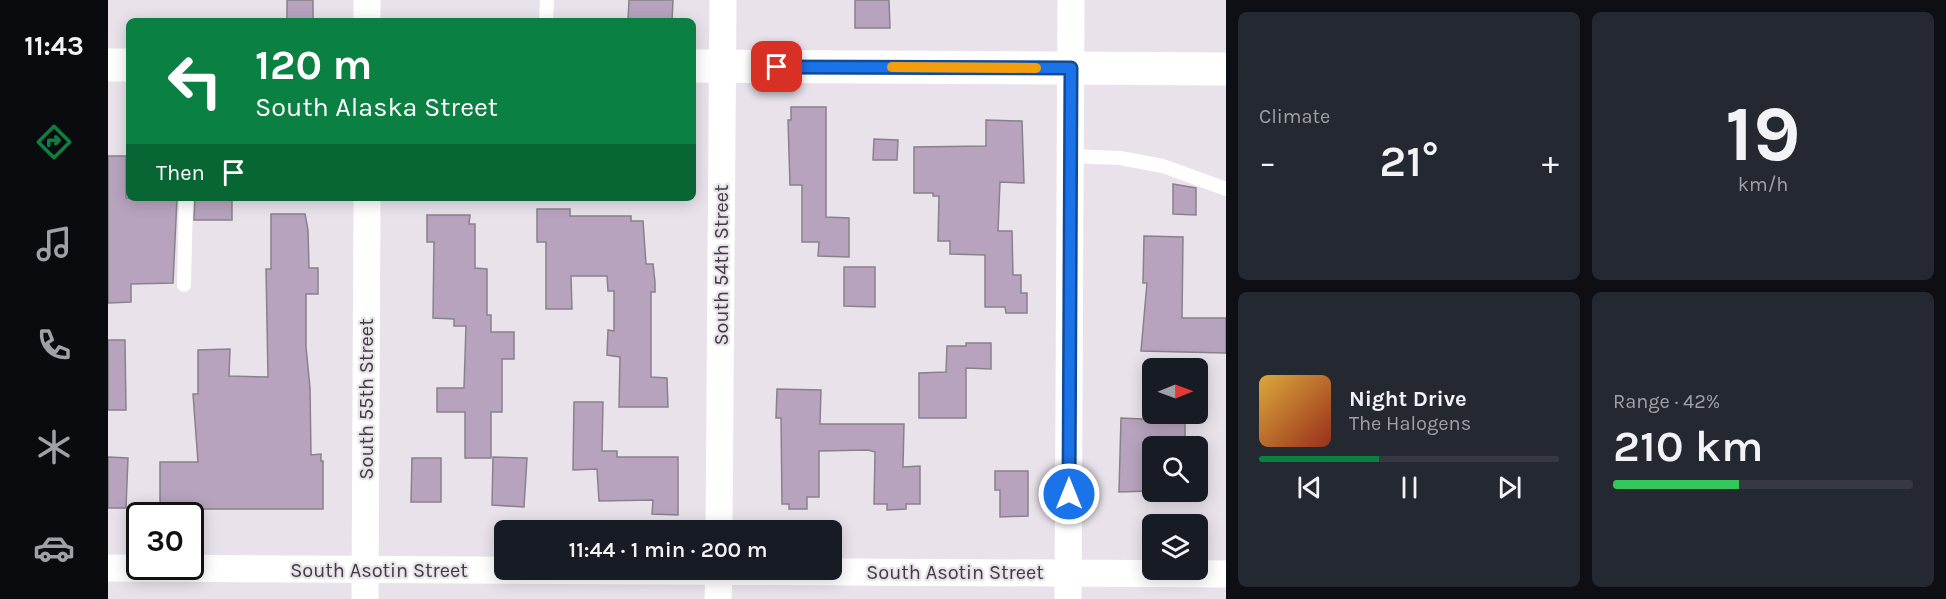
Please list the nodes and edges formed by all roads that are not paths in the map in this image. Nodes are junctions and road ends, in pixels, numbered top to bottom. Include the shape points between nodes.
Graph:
1 (367, 0) edge
2 (547, 0) edge
3 (723, 0) edge
4 (1071, 0) edge
5 (367, 18) edge
6 (546, 18) edge
7 (108, 65) edge
8 (126, 65) edge
9 (707, 67) edge
10 (1071, 68) junction
11 (1226, 69) edge
12 (1070, 156) junction
13 (1226, 189) edge
14 (186, 201) edge
15 (366, 201) edge
16 (184, 285) dead end
17 (719, 520) edge
18 (108, 568) edge
19 (366, 571) junction
20 (494, 571) edge
21 (1226, 574) edge
22 (842, 576) edge
23 (719, 580) edge
24 (1068, 586) edge
25 (365, 599) edge
26 (718, 599) edge

1 - 5 street
2 - 6 lane
3 - 9 street, South 54th Street
4 - 10 street
7 - 8 street
9 - 10 street
9 - 17 street, South 54th Street
10 - 11 street
10 - 12 street
12 - 13 lane via 1120,158 1163,166
12 - 24 street
14 - 16 lane
15 - 19 street, South 55th Street
18 - 19 street, South Asotin Street
19 - 20 street, South Asotin Street
19 - 25 street, South 55th Street
21 - 24 street, South Asotin Street
22 - 24 street, South Asotin Street
23 - 26 street

